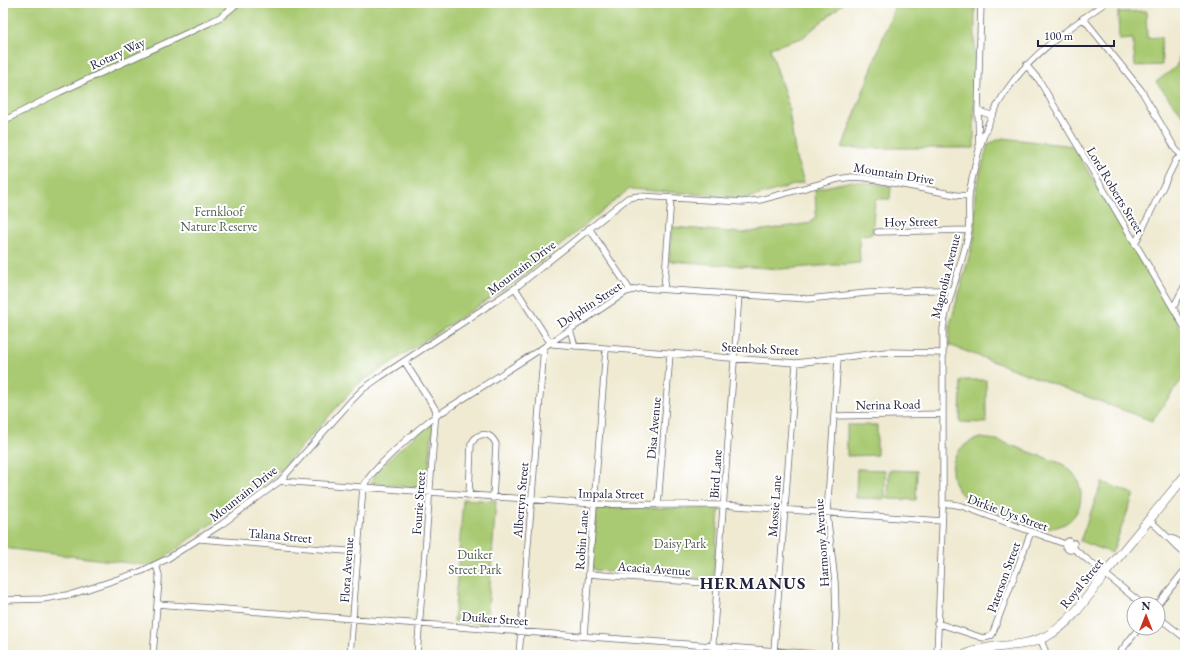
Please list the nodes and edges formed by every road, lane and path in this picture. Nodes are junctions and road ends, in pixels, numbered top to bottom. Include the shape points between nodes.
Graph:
1 (238, 3) edge
2 (981, 3) edge
3 (1105, 3) edge
4 (1083, 18) junction
5 (1026, 65) junction
6 (978, 111) junction
7 (991, 115) junction
8 (3, 121) edge
9 (979, 149) junction
10 (1184, 156) edge
11 (969, 196) junction
12 (671, 198) junction
13 (589, 228) junction
14 (969, 230) junction
15 (877, 232) dead end
16 (1135, 244) junction
17 (1185, 285) edge
18 (515, 288) junction
19 (664, 289) junction
20 (630, 290) junction
21 (952, 290) junction
22 (739, 295) junction
23 (1173, 308) junction
24 (1185, 328) edge
25 (570, 330) junction
26 (551, 342) junction
27 (575, 346) junction
28 (544, 347) junction
29 (606, 349) junction
30 (944, 353) junction
31 (670, 354) junction
32 (734, 358) junction
33 (838, 358) junction
34 (404, 361) junction
35 (796, 363) junction
36 (943, 414) junction
37 (436, 416) junction
38 (834, 416) junction
39 (1185, 476) edge
40 (280, 481) junction
41 (1185, 482) edge
42 (363, 487) junction
43 (430, 493) junction
44 (468, 496) junction
45 (493, 498) junction
46 (531, 501) junction
47 (594, 504) junction
48 (942, 504) junction
49 (658, 505) junction
50 (723, 505) junction
51 (784, 510) junction
52 (827, 513) junction
53 (942, 521) junction
54 (1151, 522) junction
55 (1031, 532) junction
56 (1168, 537) junction
57 (199, 539) junction
58 (1185, 547) edge
59 (358, 552) junction
60 (1185, 554) edge
61 (156, 565) junction
62 (1185, 570) edge
63 (589, 574) junction
64 (1107, 576) junction
65 (718, 584) junction
66 (1132, 596) edge
67 (1164, 596) edge
68 (3, 600) edge
69 (22, 601) junction
70 (3, 604) edge
71 (158, 604) junction
72 (353, 619) junction
73 (937, 623) junction
74 (1166, 623) edge
75 (420, 624) junction
76 (521, 631) junction
77 (584, 636) junction
78 (1133, 636) edge
79 (1185, 638) edge
80 (1042, 643) junction
81 (713, 646) junction
82 (774, 651) junction
83 (989, 653) edge
84 (153, 655) edge
85 (350, 655) edge
86 (417, 655) edge
87 (519, 655) edge
88 (712, 655) edge
89 (830, 655) edge
90 (834, 655) edge
91 (937, 655) edge
92 (965, 655) edge
93 (980, 655) edge
94 (1047, 655) edge
95 (1118, 655) edge

1 - 8 street, Rotary Way via 209,23
2 - 6 street
3 - 4 street, Magnolia Avenue
4 - 5 street, Magnolia Avenue
4 - 10 street via 1142,90 1176,150
5 - 7 street, Magnolia Avenue
5 - 16 street, Lord Roberts Street via 1039,80
6 - 7 street
6 - 9 street
7 - 9 street, Magnolia Avenue
9 - 11 street, Magnolia Avenue
10 - 16 street via 1176,160
11 - 12 street, Mountain Drive via 852,177 749,202
11 - 14 street, Magnolia Avenue
12 - 13 street, Mountain Drive via 628,198
12 - 19 street
13 - 18 street, Mountain Drive
13 - 20 street
14 - 15 street, Hoy Street
14 - 21 street, Magnolia Avenue
16 - 23 street, Lord Roberts Street
17 - 23 street
18 - 26 street
18 - 34 street, Mountain Drive
19 - 20 street, Dolphin Street
19 - 22 street, Dolphin Street
20 - 25 street, Dolphin Street
21 - 22 street, Dolphin Street via 867,293 808,299
21 - 30 street, Magnolia Avenue via 945,318
22 - 32 street, Bird Lane
23 - 24 street, Lord Roberts Street
25 - 26 street, Dolphin Street
25 - 27 street
26 - 27 street, Steenbok Street
26 - 28 street, Dolphin Street
27 - 29 street, Steenbok Street
28 - 37 street, Dolphin Street
28 - 46 street, Albertyn Street
29 - 31 street, Steenbok Street
29 - 47 street, Robin Lane
30 - 33 street, Steenbok Street via 886,352
30 - 36 street, Magnolia Avenue
31 - 32 street, Steenbok Street
31 - 49 street, Disa Avenue
32 - 35 street, Steenbok Street
32 - 50 street, Bird Lane
33 - 35 street, Steenbok Street
33 - 38 street, Harmony Avenue
34 - 37 street, Fourie Street via 436,410
34 - 40 street, Mountain Drive via 363,389
35 - 51 street, Mossie Lane
36 - 38 street, Nerina Road
36 - 48 street, Magnolia Avenue
37 - 42 street, Dolphin Street via 393,452 366,480
37 - 43 street, Fourie Street
38 - 52 street, Harmony Avenue
39 - 54 main road, Royal Street
40 - 42 street, Impala Street
40 - 57 street, Mountain Drive
41 - 54 main road, Royal Street
42 - 43 street, Impala Street
42 - 59 street, Flora Avenue
43 - 44 street, Impala Street
43 - 75 street, Fourie Street
44 - 45 street, Impala Street
44 - 45 street via 472,444 476,436 485,434 496,444
45 - 46 street, Impala Street
46 - 47 street, Impala Street
46 - 76 street, Albertyn Street
47 - 49 street, Impala Street
47 - 63 street, Robin Lane
48 - 53 street, Magnolia Avenue
48 - 55 street, Dirkie Uys Street via 957,505
49 - 50 street, Impala Street
50 - 51 street, Impala Street
50 - 65 street, Bird Lane
51 - 52 street, Impala Street
51 - 82 street, Mossie Lane
52 - 53 street, Impala Street
52 - 90 street, Harmony Avenue via 835,582
53 - 73 street, Magnolia Avenue
54 - 56 street
54 - 64 main road, Royal Street
55 - 64 street, Dirkie Uys Street via 1065,544 1066,549 1073,548
55 - 73 street, Paterson Street via 995,630 990,636 983,638
56 - 58 street
56 - 60 street
57 - 59 street, Talana Street
57 - 61 street, Mountain Drive
59 - 72 street, Flora Avenue
61 - 69 street, Mountain Drive via 78,592 48,599
61 - 71 street via 160,575
62 - 67 street
63 - 65 street, Acacia Avenue
63 - 77 street, Robin Lane
64 - 66 street, Dirkie Uys Street
64 - 80 main road, Royal Street via 1086,608 1071,625
64 - 92 main road, Royal Street via 1068,620 1052,633 1028,643 992,646
65 - 81 street, Bird Lane
68 - 69 street, Mountain Drive
69 - 70 street, Mountain Drive
71 - 72 street, Duiker Street
71 - 84 street
72 - 75 street, Duiker Street
72 - 85 street, Flora Avenue
73 - 91 street, Magnolia Avenue
74 - 79 street
75 - 76 street, Duiker Street
75 - 86 street, Fourie Street
76 - 77 street, Duiker Street
76 - 87 street, Albertyn Street
77 - 81 street, Duiker Street
78 - 95 street
80 - 83 main road, Royal Street
80 - 94 street
81 - 82 street, Duiker Street
81 - 88 street, Bird Lane
82 - 89 street, Duiker Street
83 - 93 main road, Royal Street

